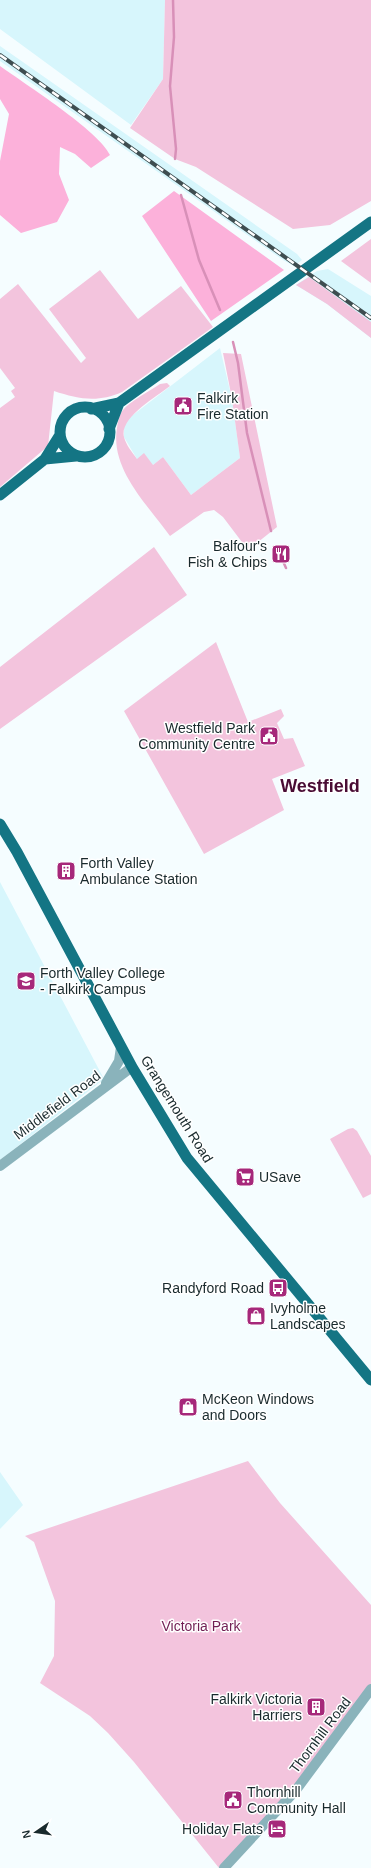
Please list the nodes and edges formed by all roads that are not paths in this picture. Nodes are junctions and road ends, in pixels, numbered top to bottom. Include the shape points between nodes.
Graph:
1 (371, 222) edge
2 (119, 403) junction
3 (91, 408) junction
4 (109, 429) junction
5 (60, 435) junction
6 (76, 456) junction
7 (45, 459) junction
8 (0, 495) edge
9 (0, 824) edge
10 (121, 1047) junction
11 (132, 1067) junction
12 (102, 1089) junction
13 (0, 1166) edge
14 (371, 1380) edge
15 (371, 1689) edge
16 (224, 1868) edge

1 - 2 main road
2 - 3 main road
2 - 4 main road
3 - 4 main road via 103,416
3 - 5 main road via 78,408 67,415 61,426
4 - 6 main road via 109,437 101,451 87,457
5 - 6 main road via 65,448
5 - 7 main road
6 - 7 main road
7 - 8 main road
9 - 10 main road, Grangemouth Road
10 - 11 main road, Grangemouth Road
10 - 12 street via 119,1061
11 - 12 street, Middlefield Road
11 - 14 main road, Grangemouth Road via 186,1158
12 - 13 street, Middlefield Road
15 - 16 street, Thornhill Road via 296,1790

